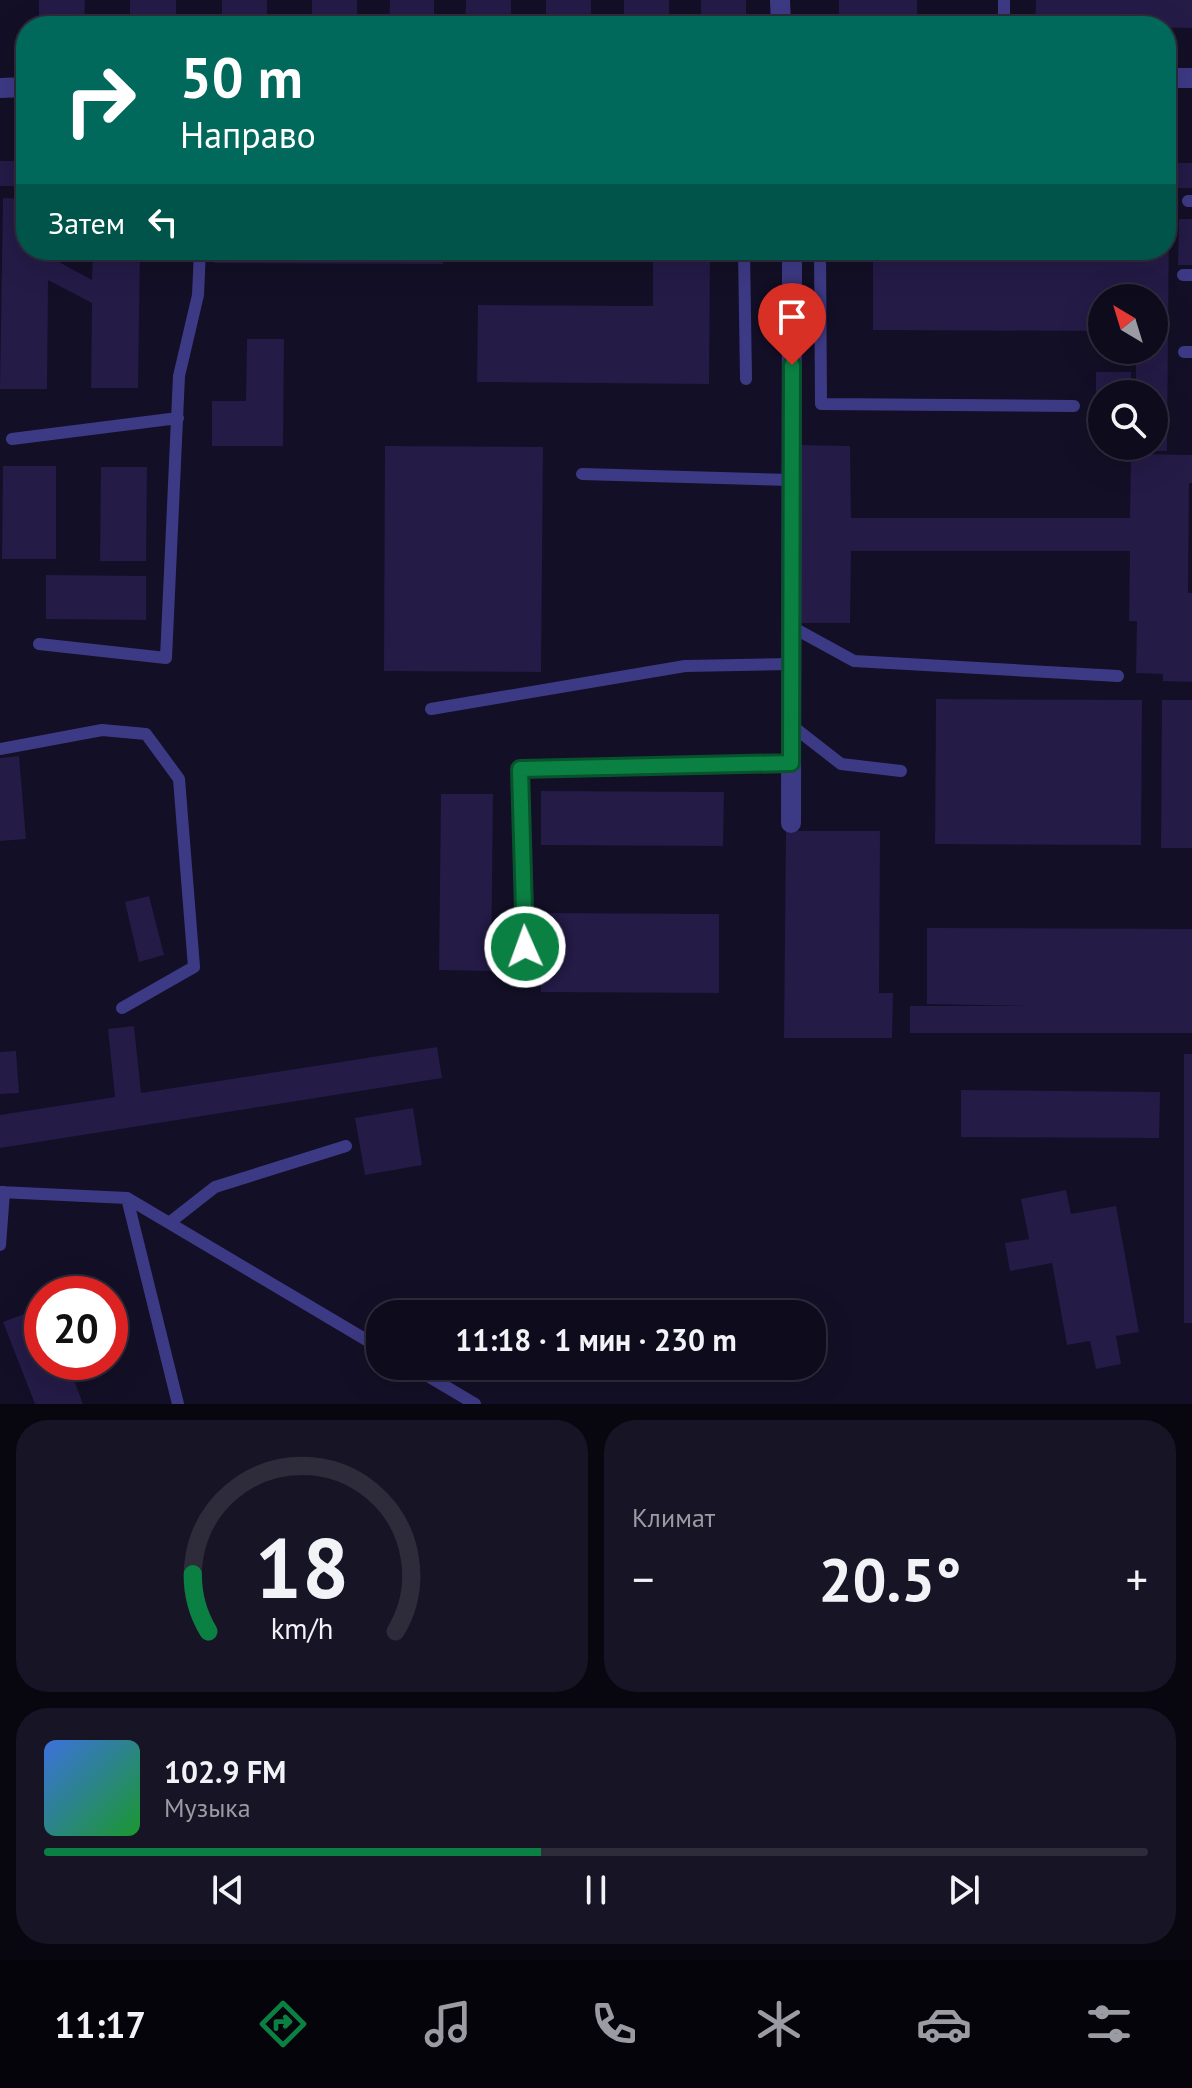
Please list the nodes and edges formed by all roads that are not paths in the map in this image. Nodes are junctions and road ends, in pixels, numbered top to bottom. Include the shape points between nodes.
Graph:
1 (200, 260) edge
2 (744, 260) edge
3 (792, 260) edge
4 (820, 260) edge
5 (746, 379) dead end
6 (1074, 406) dead end
7 (178, 418) junction
8 (12, 439) dead end
9 (582, 474) dead end
10 (792, 480) junction
11 (792, 627) junction
12 (39, 644) dead end
13 (791, 664) junction
14 (1118, 676) dead end
15 (431, 709) dead end
16 (791, 725) junction
17 (0, 749) edge
18 (791, 763) junction
19 (901, 771) dead end
20 (791, 823) dead end
21 (525, 947) dead end
22 (122, 1008) dead end
23 (346, 1146) dead end
24 (2, 1192) edge
25 (127, 1198) junction
26 (169, 1223) junction
27 (0, 1245) edge
28 (366, 1340) edge
29 (435, 1380) edge
30 (178, 1404) edge
31 (475, 1404) edge

1 - 7 lane via 198,295 179,376
2 - 5 lane
3 - 10 street
4 - 6 lane via 821,404
7 - 8 lane
7 - 12 lane via 166,658
9 - 10 lane
10 - 11 street
11 - 13 street
11 - 14 lane via 854,661
13 - 15 lane via 685,666
13 - 16 street
16 - 18 street
16 - 19 lane via 841,764
17 - 22 lane via 102,730 146,734 179,779 194,967
18 - 20 street
18 - 21 lane via 520,769
23 - 26 lane via 215,1187
24 - 25 lane
24 - 27 lane
25 - 26 lane
25 - 30 lane
26 - 28 lane
29 - 31 lane

